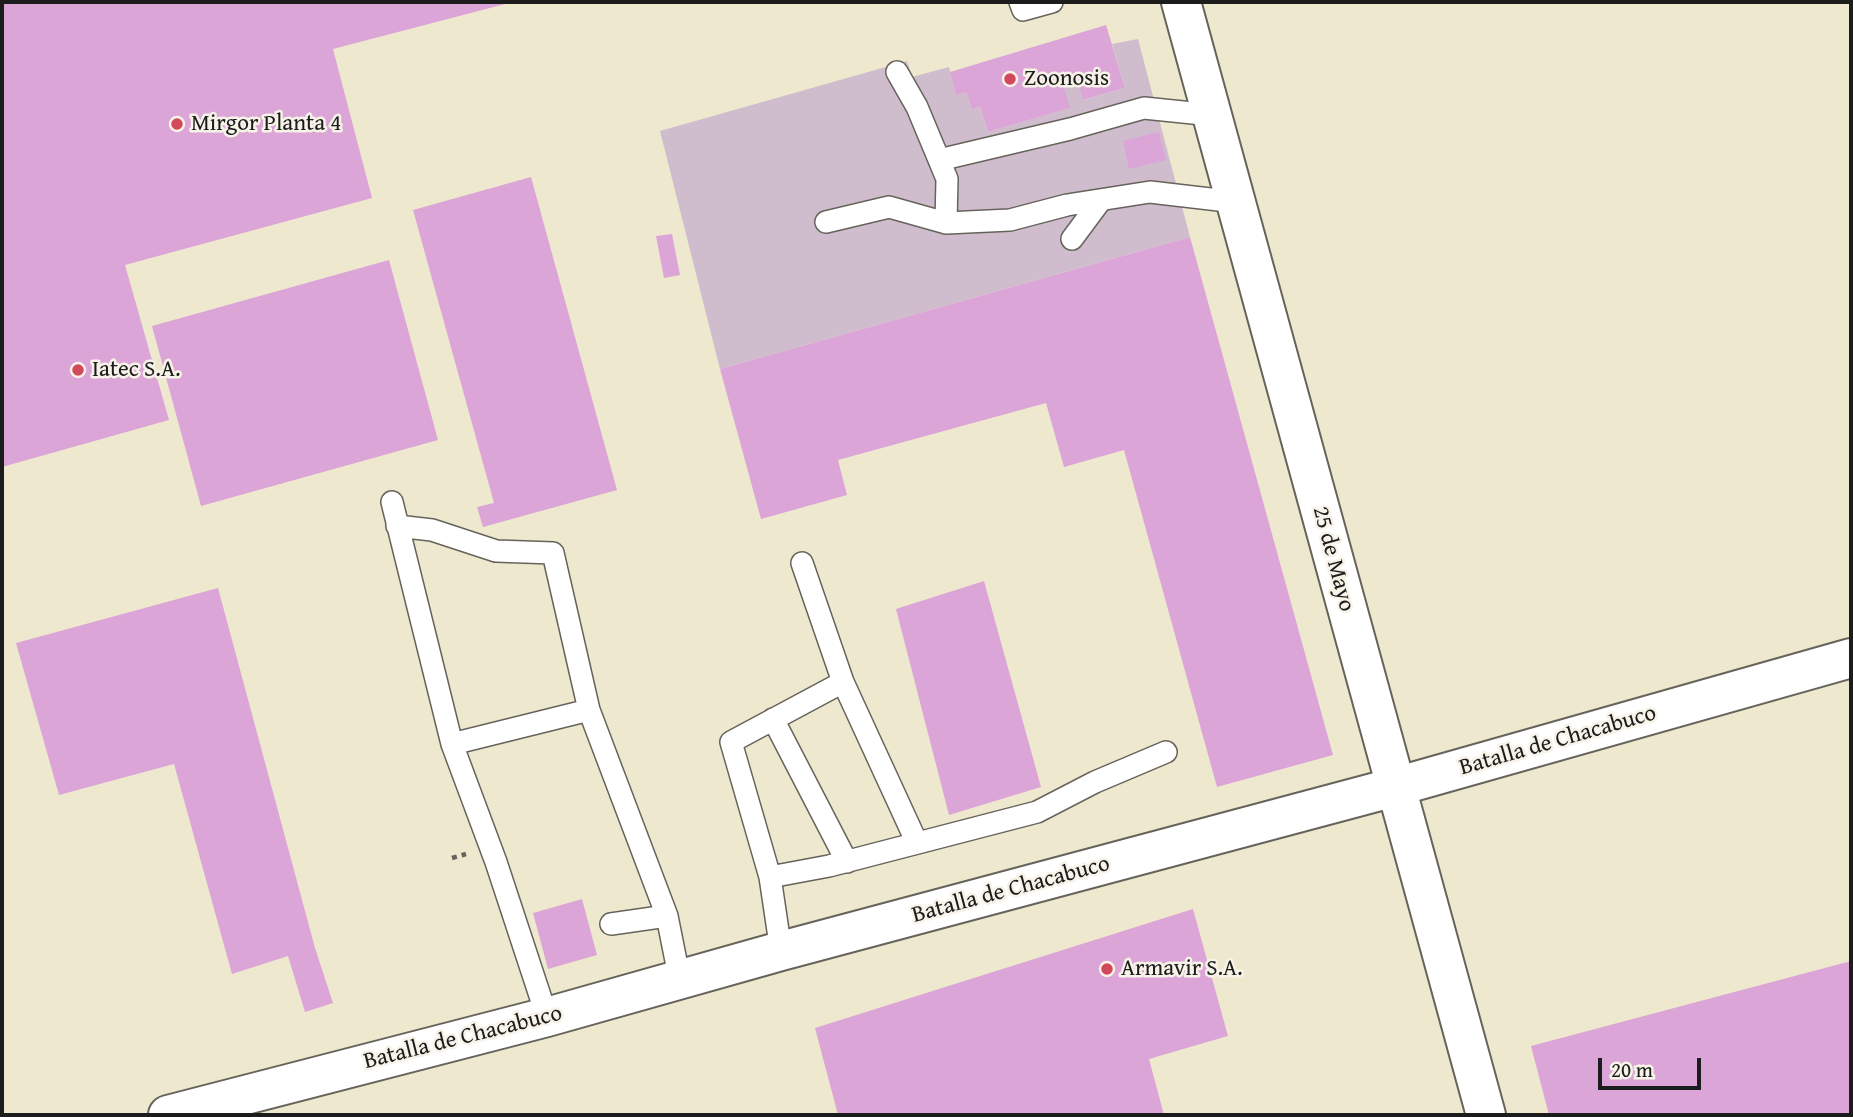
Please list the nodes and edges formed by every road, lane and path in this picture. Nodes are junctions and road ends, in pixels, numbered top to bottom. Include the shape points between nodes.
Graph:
1 (1020, 2) edge
2 (1052, 2) edge
3 (1181, 2) edge
4 (897, 72) dead end
5 (1212, 115) junction
6 (939, 160) junction
7 (1101, 200) junction
8 (1236, 202) junction
9 (826, 222) dead end
10 (946, 223) junction
11 (1072, 239) dead end
12 (392, 502) dead end
13 (397, 526) junction
14 (802, 563) dead end
15 (1851, 659) edge
16 (842, 682) junction
17 (589, 710) junction
18 (773, 719) junction
19 (452, 744) junction
20 (1166, 752) dead end
21 (1395, 787) junction
22 (917, 843) junction
23 (847, 862) junction
24 (770, 877) junction
25 (667, 916) junction
26 (611, 924) dead end
27 (781, 951) junction
28 (680, 981) junction
29 (547, 1017) junction
30 (168, 1115) edge
31 (1486, 1115) edge

1 - 2 lane via 1023,10
3 - 5 street, 25 de Mayo
4 - 6 lane
5 - 6 lane via 1144,107
5 - 8 street, 25 de Mayo
6 - 10 lane via 947,179
7 - 8 lane via 1150,192
7 - 10 lane via 1010,220
7 - 11 lane
8 - 21 street, 25 de Mayo
9 - 10 lane via 889,207
12 - 13 lane
13 - 17 lane via 432,530 496,551 554,553
13 - 19 lane
14 - 16 lane
15 - 21 street, Batalla de Chacabuco
16 - 18 lane
16 - 22 lane
17 - 19 lane
17 - 25 lane
18 - 23 lane
18 - 24 lane via 731,742
19 - 29 lane
20 - 22 lane via 1037,812
21 - 27 street, Batalla de Chacabuco
21 - 31 street, 25 de Mayo
22 - 23 lane
23 - 24 lane
24 - 27 lane
25 - 26 lane
25 - 28 lane
27 - 28 street, Batalla de Chacabuco
28 - 29 street, Batalla de Chacabuco
29 - 30 street, Batalla de Chacabuco

